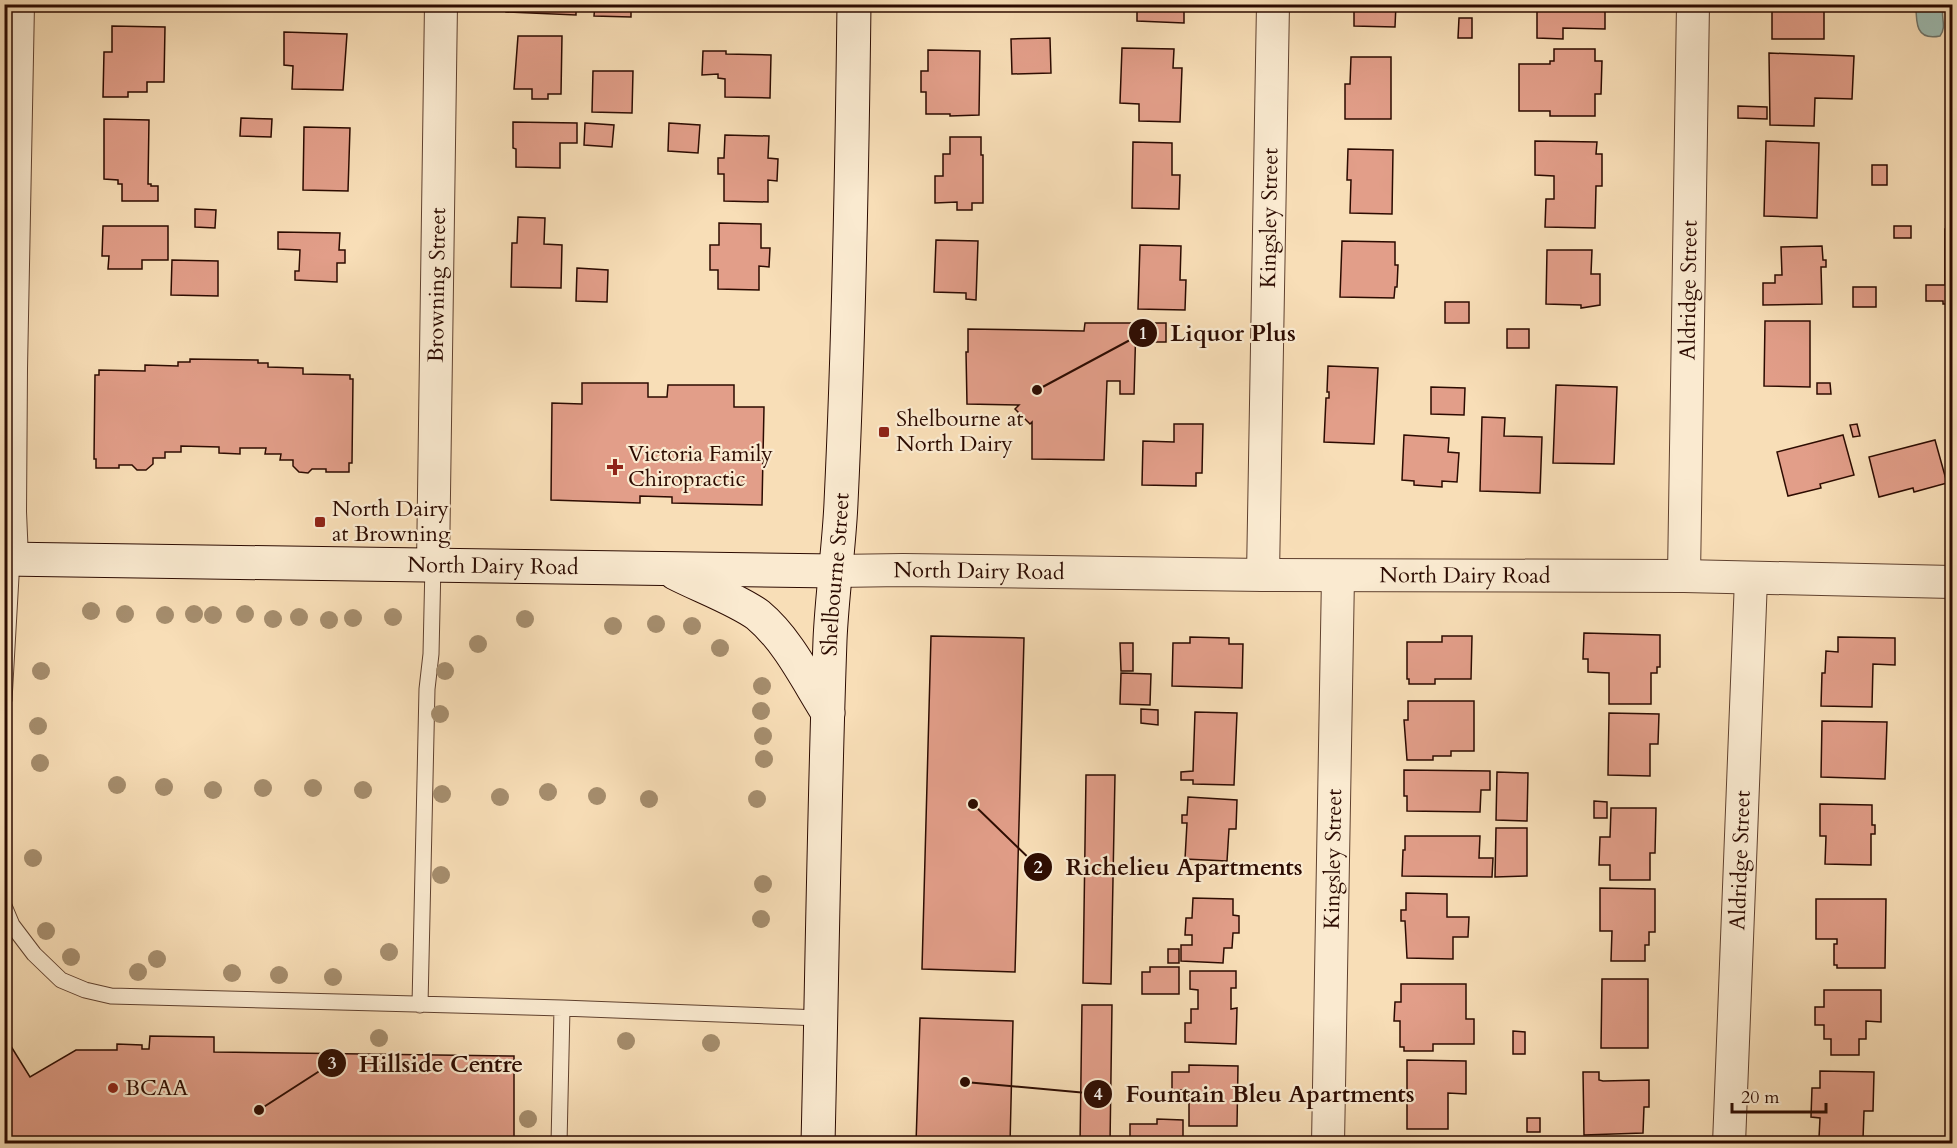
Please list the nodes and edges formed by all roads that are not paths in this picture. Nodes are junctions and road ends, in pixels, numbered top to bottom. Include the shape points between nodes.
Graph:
1 (18, 4) edge
2 (441, 4) edge
3 (854, 4) edge
4 (1273, 4) edge
5 (1693, 4) edge
6 (8, 559) edge
7 (433, 564) junction
8 (666, 569) junction
9 (835, 571) junction
10 (1263, 575) junction
11 (1338, 576) junction
12 (1684, 576) junction
13 (1751, 579) junction
14 (1953, 582) edge
15 (4, 700) edge
16 (828, 713) junction
17 (4, 906) edge
18 (420, 1005) junction
19 (562, 1008) junction
20 (820, 1018) junction
21 (559, 1143) edge
22 (818, 1143) edge
23 (1328, 1143) edge
24 (1729, 1143) edge

1 - 6 street
2 - 7 street, Browning Street
3 - 9 main road, Shelbourne Street via 851,237
4 - 10 street, Kingsley Street
5 - 12 street, Aldridge Street
6 - 7 main road, North Dairy Road
6 - 15 lane
7 - 8 main road, North Dairy Road
7 - 18 lane
8 - 9 main road, North Dairy Road
8 - 16 main road via 765,622 786,647
9 - 10 street, North Dairy Road
9 - 16 main road, Shelbourne Street
10 - 11 street, North Dairy Road
11 - 12 street, North Dairy Road
11 - 23 street, Kingsley Street
12 - 13 street, North Dairy Road
13 - 14 street, North Dairy Road
13 - 24 street, Aldridge Street
16 - 20 main road, Shelbourne Street
17 - 18 lane via 12,925 34,954 61,980 85,990 111,996
18 - 19 lane
19 - 20 lane
19 - 21 lane
20 - 22 main road, Shelbourne Street

